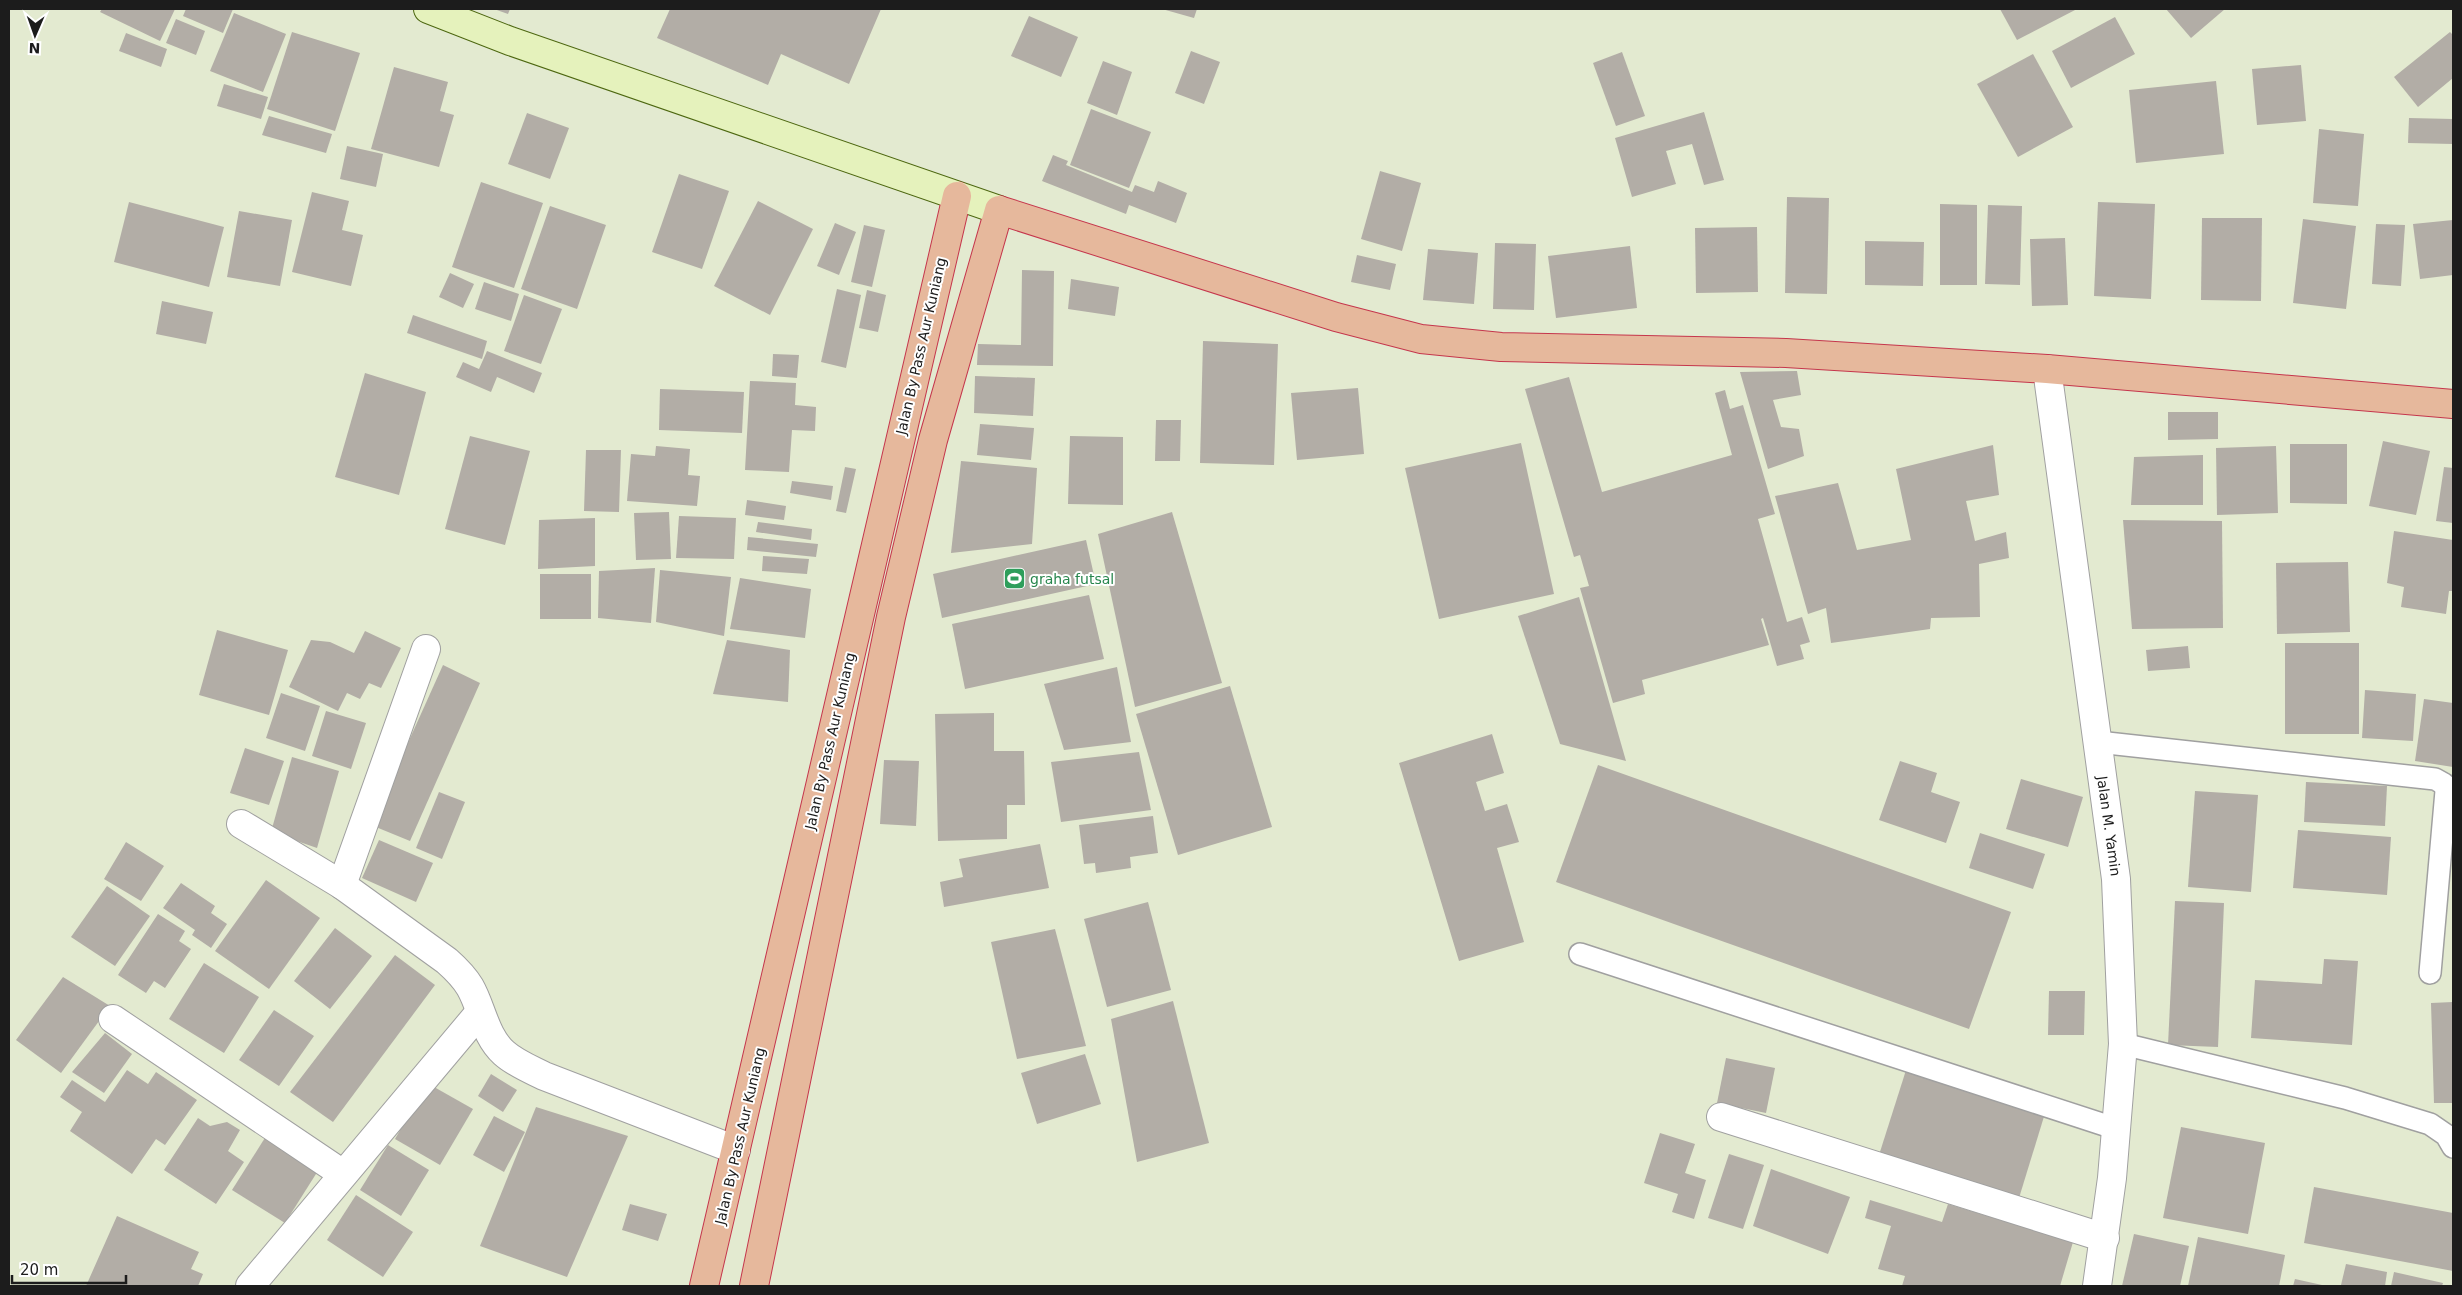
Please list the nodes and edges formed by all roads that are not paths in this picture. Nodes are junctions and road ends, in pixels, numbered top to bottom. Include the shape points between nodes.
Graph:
1 (428, 9) edge
2 (956, 196) junction
3 (999, 210) junction
4 (2047, 369) junction
5 (2453, 404) edge
6 (426, 649) dead end
7 (2098, 742) junction
8 (241, 824) dead end
9 (342, 885) junction
10 (1580, 954) dead end
11 (2430, 973) dead end
12 (480, 1012) junction
13 (113, 1019) dead end
14 (2123, 1044) junction
15 (1720, 1117) dead end
16 (2117, 1129) junction
17 (2453, 1147) edge
18 (736, 1150) junction
19 (342, 1174) junction
20 (2105, 1238) junction
21 (250, 1286) edge
22 (704, 1286) edge
23 (754, 1286) edge
24 (2098, 1286) edge

1 - 2 main road
2 - 3 main road
2 - 18 highway, Jalan By Pass Aur Kuniang
3 - 4 highway via 1336,317 1421,339 1501,347 1786,353
3 - 23 highway via 934,440 891,617
4 - 5 highway
4 - 7 street, Jalan M. Yamin
6 - 9 street
7 - 11 lane via 2275,763 2348,768 2436,779 2444,784 2446,791
7 - 14 street, Jalan M. Yamin via 2116,879
8 - 9 street
9 - 12 street via 447,961 462,975
10 - 16 lane
12 - 18 street via 490,1036 518,1063
12 - 19 street
13 - 19 street
14 - 16 street, Jalan M. Yamin
14 - 17 lane via 2345,1098 2430,1124 2446,1134
15 - 20 street
16 - 20 street, Jalan M. Yamin
18 - 22 highway, Jalan By Pass Aur Kuniang
19 - 21 street
20 - 24 street, Jalan M. Yamin

